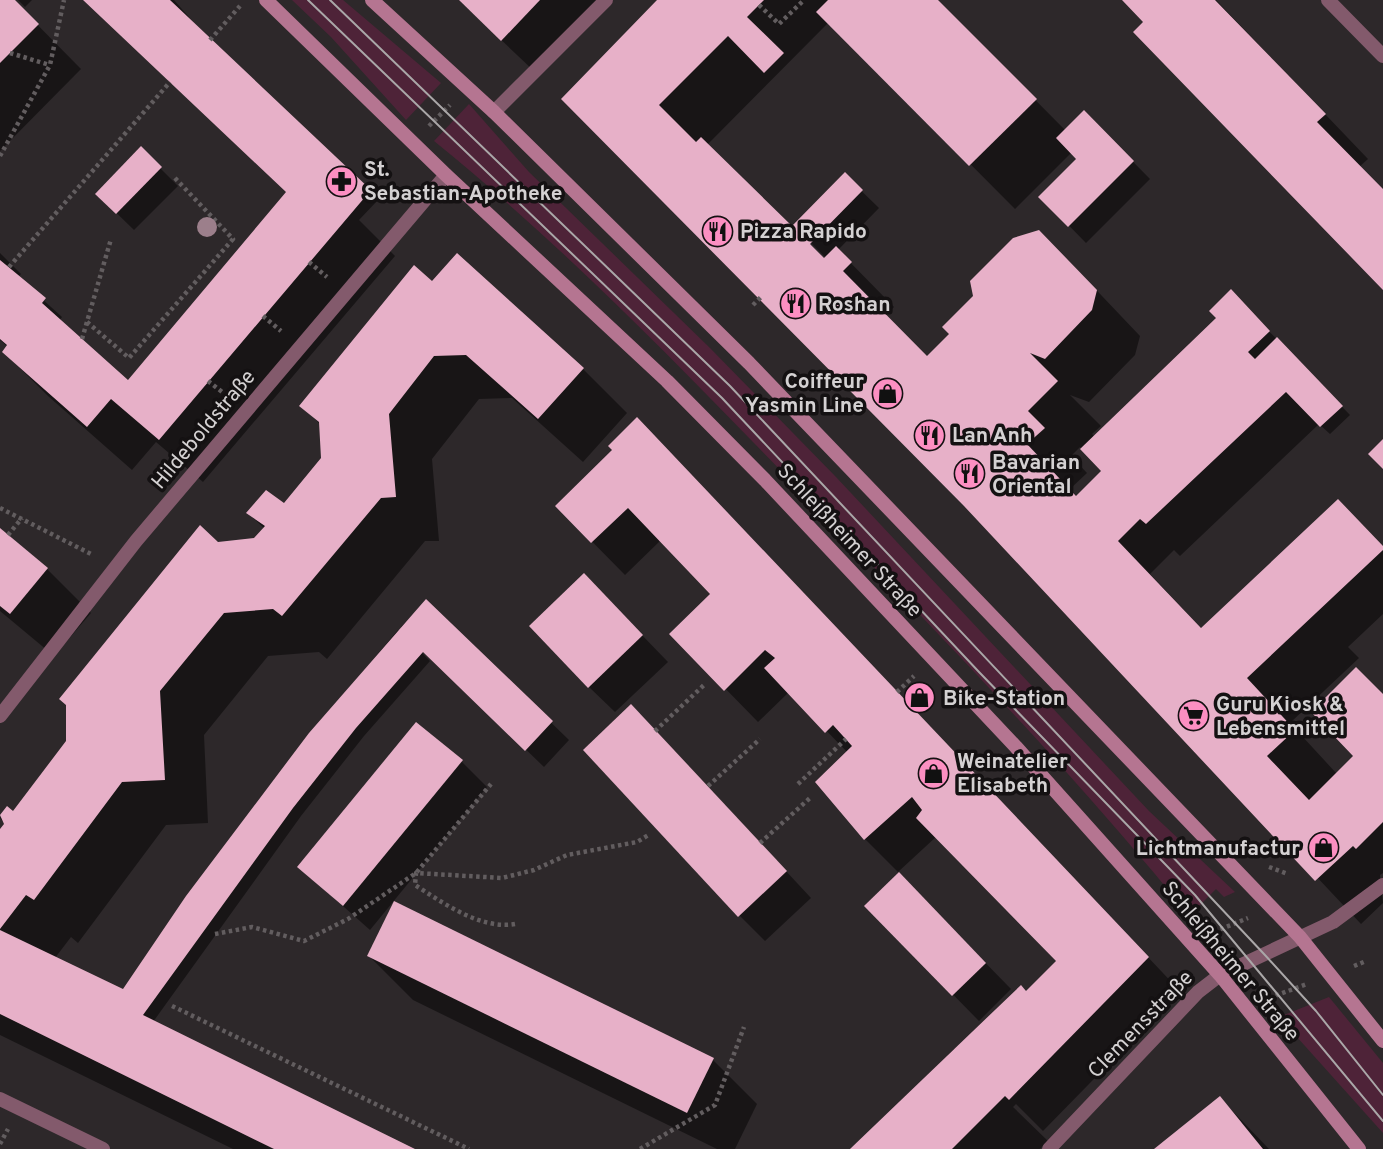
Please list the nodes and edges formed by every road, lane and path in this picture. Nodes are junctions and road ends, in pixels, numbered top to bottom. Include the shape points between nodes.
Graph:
1 (64, 0) edge
2 (266, 0) edge
3 (372, 0) edge
4 (606, 0) edge
5 (804, 0) edge
6 (1328, 0) edge
7 (759, 5) dead end
8 (240, 6) dead end
9 (210, 40) dead end
10 (10, 53) dead end
11 (1383, 56) edge
12 (50, 65) junction
13 (170, 82) dead end
14 (467, 86) junction
15 (494, 112) junction
16 (413, 143) junction
17 (0, 156) edge
18 (446, 175) junction
19 (173, 176) dead end
20 (111, 239) dead end
21 (9, 267) dead end
22 (761, 297) dead end
23 (753, 305) dead end
24 (87, 322) junction
25 (82, 339) dead end
26 (0, 508) edge
27 (22, 518) junction
28 (8, 535) dead end
29 (117, 566) junction
30 (915, 675) dead end
31 (704, 685) dead end
32 (897, 692) dead end
33 (0, 716) edge
34 (655, 730) dead end
35 (760, 739) dead end
36 (846, 739) dead end
37 (491, 784) dead end
38 (798, 784) dead end
39 (708, 786) dead end
40 (810, 798) dead end
41 (650, 834) dead end
42 (760, 843) dead end
43 (416, 873) junction
44 (1383, 885) edge
45 (1271, 908) junction
46 (515, 924) dead end
47 (215, 934) dead end
48 (1300, 937) junction
49 (1190, 942) junction
50 (1366, 961) dead end
51 (1220, 975) junction
52 (1331, 976) junction
53 (172, 1006) dead end
54 (1244, 1006) junction
55 (744, 1027) dead end
56 (1383, 1041) edge
57 (0, 1099) edge
58 (103, 1149) edge
59 (469, 1149) edge
60 (640, 1149) edge
61 (1049, 1149) edge
62 (1359, 1149) edge

1 - 12 path
2 - 16 main road, Schleißheimer Straße
3 - 14 main road
4 - 15 street
5 - 7 path via 779,24
6 - 11 street
8 - 9 path
10 - 12 path
12 - 17 path
13 - 21 path
14 - 15 main road
14 - 16 path
15 - 45 main road via 749,363
16 - 18 main road, Schleißheimer Straße
18 - 29 street, Hildeboldstraße
18 - 49 main road, Schleißheimer Straße via 667,381 765,481 1016,747
19 - 24 path via 233,239 129,358
20 - 24 path
22 - 23 path
24 - 25 path
26 - 27 path
27 - 28 path
27 - 29 path
29 - 33 street, Hildeboldstraße
30 - 32 path
31 - 34 path
35 - 39 path
36 - 38 path
37 - 43 path
40 - 42 path
41 - 43 path via 637,842 567,855 502,878
43 - 46 path via 415,885 444,904 499,927
43 - 47 path via 348,919 304,941 252,927
44 - 48 street, Clemensstraße via 1333,922
45 - 48 main road
45 - 49 path
48 - 51 street, Clemensstraße
48 - 52 main road
49 - 51 main road, Schleißheimer Straße
50 - 52 path
51 - 54 main road, Schleißheimer Straße
51 - 61 street, Clemensstraße via 1198,992
52 - 54 path
52 - 56 main road
53 - 59 path
54 - 62 main road, Schleißheimer Straße
55 - 60 path via 715,1105
57 - 58 street

